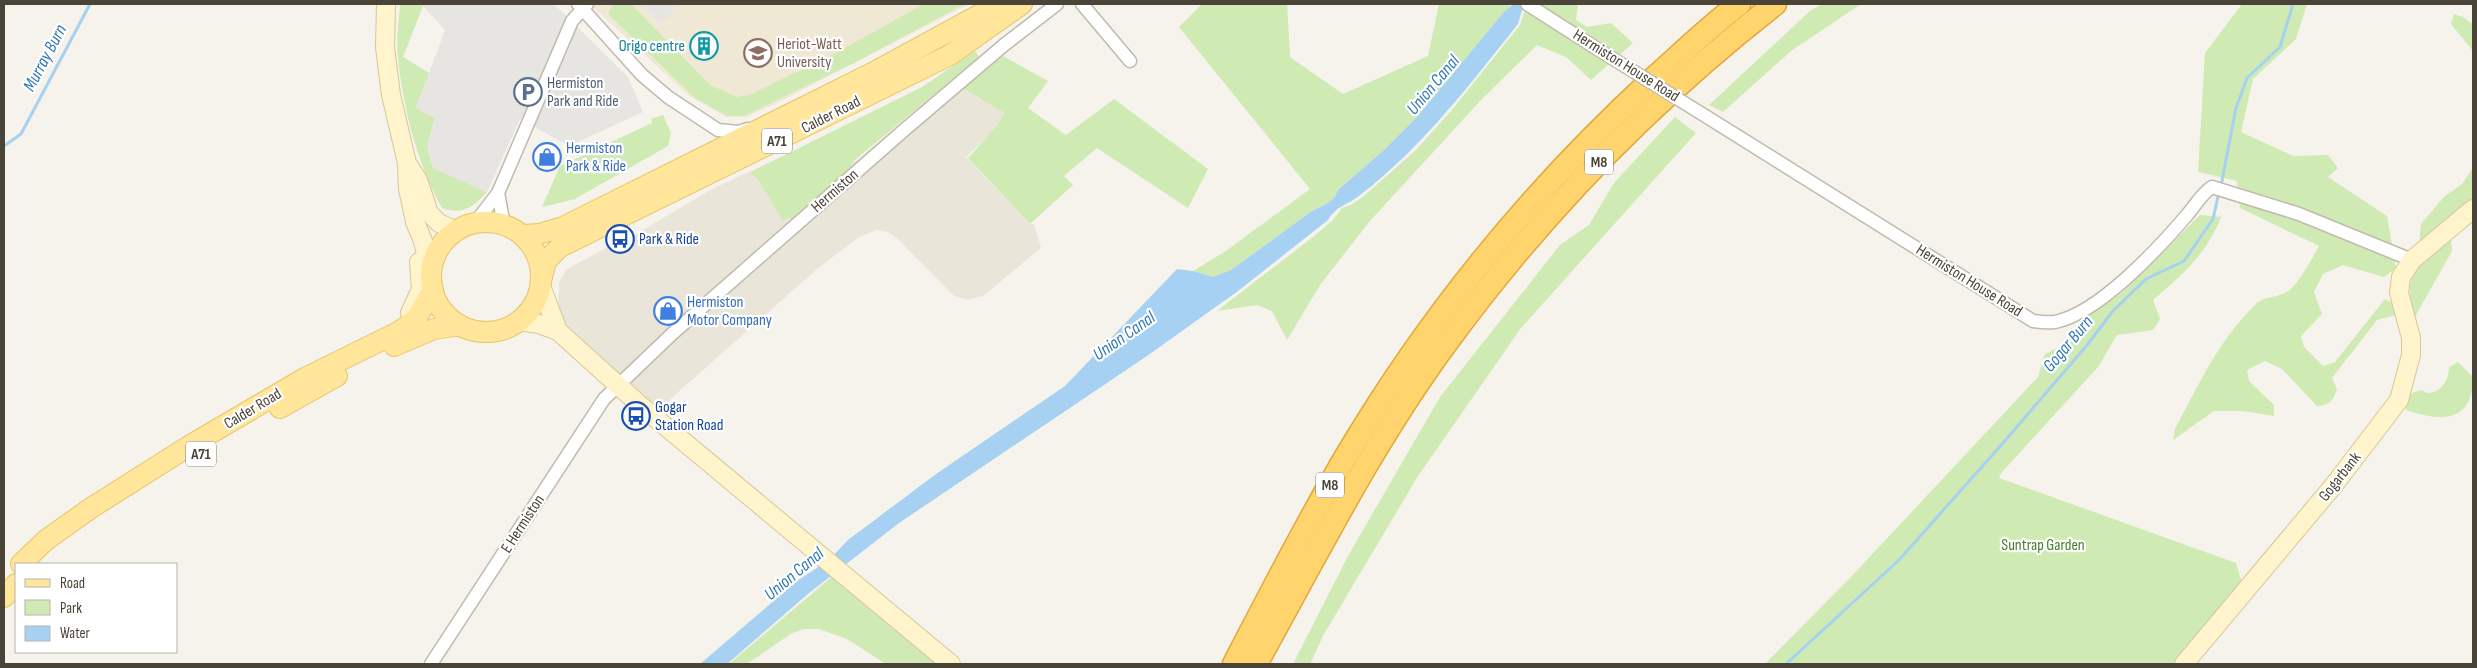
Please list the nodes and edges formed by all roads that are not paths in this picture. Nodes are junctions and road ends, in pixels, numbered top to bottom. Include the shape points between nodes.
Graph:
1 (386, 4) edge
2 (999, 4) edge
3 (1022, 4) edge
4 (1057, 4) edge
5 (1082, 4) edge
6 (1739, 4) edge
7 (1775, 4) edge
8 (583, 5) edge
9 (1532, 7) edge
10 (1130, 60) dead end
11 (791, 114) junction
12 (407, 163) junction
13 (498, 193) junction
14 (2473, 209) edge
15 (415, 222) junction
16 (475, 223) junction
17 (504, 225) junction
18 (456, 231) junction
19 (522, 235) junction
20 (2412, 260) junction
21 (432, 284) junction
22 (541, 284) junction
23 (520, 321) junction
24 (460, 326) junction
25 (558, 331) junction
26 (362, 348) junction
27 (618, 386) junction
28 (1352, 492) junction
29 (1299, 540) junction
30 (21, 563) edge
31 (38, 563) edge
32 (15, 569) edge
33 (4, 580) edge
34 (15, 585) edge
35 (4, 597) edge
36 (431, 664) edge
37 (951, 664) edge
38 (1228, 664) edge
39 (1234, 664) edge
40 (1256, 664) edge
41 (1270, 664) edge
42 (2184, 664) edge

1 - 12 street via 387,71
2 - 11 main road, Calder Road / A71 via 942,37
3 - 22 main road, Calder Road / A71 via 950,55 560,247 546,261
4 - 27 street, Hermiston via 903,131 673,333
5 - 10 street
6 - 29 highway, M8 via 1604,123 1516,220 1441,314 1398,375 1348,452
7 - 28 highway, M8 via 1724,44 1645,116 1572,190 1504,268 1446,343 1396,417
8 - 11 street via 642,75 668,97 718,130 738,132
8 - 13 street via 572,21
9 - 20 street, Hermiston House Road, bridge via 2032,320 2065,319 2110,292 2142,263 2212,187 2299,214
11 - 19 main road, Calder Road / A71 via 563,227
12 - 15 street via 408,189
12 - 18 street via 418,180 429,213 439,223
13 - 16 street
13 - 17 street
14 - 20 street
15 - 21 street via 423,241
15 - 26 street via 421,273 418,299 407,316
16 - 17 main road
16 - 18 main road
17 - 19 main road
18 - 21 main road via 438,251
19 - 22 main road via 537,255
20 - 42 street, Gogarbank via 2401,277 2399,293 2411,338 2412,355 2399,400 2334,485
21 - 24 main road via 438,304
21 - 26 main road, Calder Road / A71 via 412,322
22 - 23 main road via 534,305
22 - 25 street
23 - 24 main road via 491,332
23 - 25 street
24 - 31 main road, Calder Road / A71 via 434,329 418,335 320,385 104,513
25 - 27 street
26 - 30 main road, Calder Road / A71 via 302,379 91,508 46,540
27 - 36 street, E Hermiston via 604,399
27 - 37 street
28 - 40 highway, M8
28 - 41 highway, M8 via 1305,598
29 - 38 highway, M8
29 - 39 highway, M8
32 - 33 main road
34 - 35 main road

